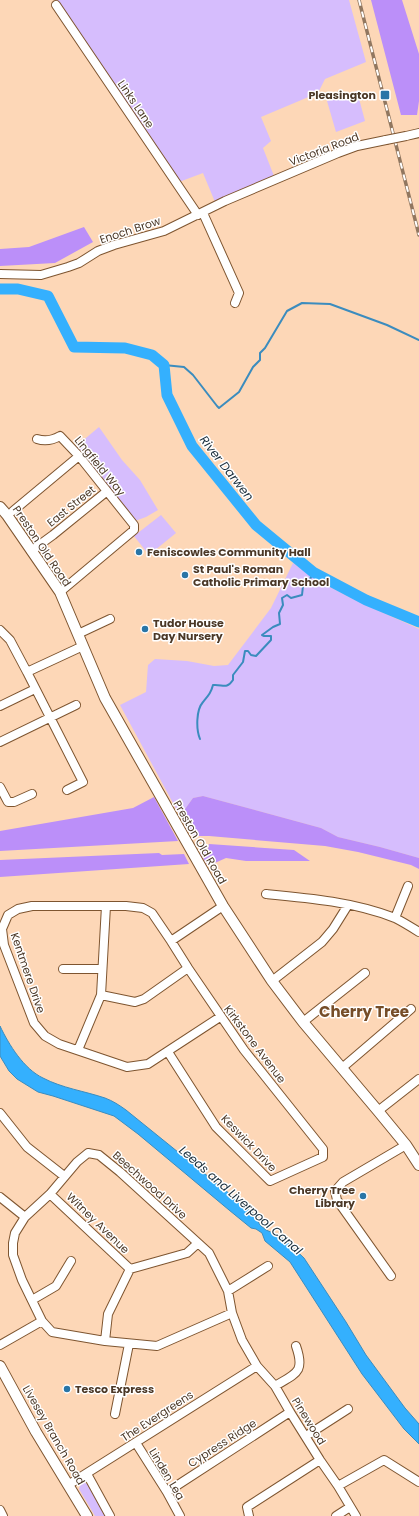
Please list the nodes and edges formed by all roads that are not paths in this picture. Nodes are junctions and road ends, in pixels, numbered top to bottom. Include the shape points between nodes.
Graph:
1 (56, 6) dead end
2 (419, 133) edge
3 (240, 196) joint
4 (201, 214) junction
5 (0, 274) edge
6 (235, 303) dead end
7 (38, 439) dead end
8 (79, 456) junction
9 (106, 492) junction
10 (0, 507) edge
11 (12, 511) dead end
12 (31, 551) junction
13 (60, 592) junction
14 (110, 619) dead end
15 (0, 630) edge
16 (78, 634) junction
17 (83, 646) junction
18 (27, 672) junction
19 (35, 689) junction
20 (76, 705) dead end
21 (0, 706) edge
22 (51, 717) junction
23 (0, 742) edge
24 (0, 787) edge
25 (67, 790) dead end
26 (32, 794) dead end
27 (408, 886) dead end
28 (266, 894) dead end
29 (348, 905) junction
30 (106, 906) junction
31 (223, 906) junction
32 (395, 918) junction
33 (419, 932) edge
34 (171, 941) junction
35 (188, 968) junction
36 (63, 969) dead end
37 (102, 969) junction
38 (365, 973) dead end
39 (272, 981) junction
40 (101, 995) junction
41 (411, 1009) dead end
42 (220, 1017) junction
43 (303, 1022) junction
44 (78, 1050) junction
45 (168, 1052) junction
46 (342, 1068) junction
47 (419, 1079) edge
48 (378, 1111) junction
49 (0, 1113) edge
50 (406, 1145) junction
51 (323, 1157) joint
52 (419, 1164) edge
53 (64, 1176) junction
54 (50, 1194) junction
55 (0, 1197) edge
56 (25, 1216) junction
57 (198, 1243) junction
58 (72, 1261) dead end
59 (268, 1266) dead end
60 (130, 1269) junction
61 (391, 1276) dead end
62 (228, 1291) junction
63 (32, 1300) junction
64 (232, 1313) junction
65 (42, 1321) junction
66 (242, 1340) joint
67 (105, 1341) junction
68 (129, 1344) junction
69 (0, 1345) edge
70 (296, 1346) dead end
71 (0, 1366) edge
72 (257, 1366) junction
73 (275, 1386) junction
74 (348, 1409) dead end
75 (290, 1412) junction
76 (116, 1414) dead end
77 (306, 1436) junction
78 (136, 1443) junction
79 (320, 1460) junction
80 (87, 1474) junction
81 (419, 1482) edge
82 (68, 1485) junction
83 (338, 1486) junction
84 (167, 1492) junction
85 (350, 1507) junction
86 (0, 1510) edge
87 (3, 1516) edge
88 (87, 1516) edge
89 (110, 1516) edge
90 (180, 1516) edge
91 (248, 1516) edge
92 (336, 1516) edge
93 (356, 1516) edge

1 - 4 street, Links Lane
2 - 3 street, Victoria Road, bridge via 348,149
3 - 4 street, Enoch Brow
4 - 5 street, Enoch Brow via 164,231 98,251 79,263 56,271 41,275
4 - 6 street, Links Lane via 239,293
7 - 8 street, Lingfield Way via 43,441 60,436
8 - 9 street, Lingfield Way
8 - 11 street
9 - 12 street, East Street
9 - 13 street, Lingfield Way via 134,525 134,530
10 - 12 main road, Preston Old Road
12 - 13 main road, Preston Old Road
13 - 16 main road, Preston Old Road
14 - 16 street
15 - 18 street via 10,640
16 - 17 main road, Preston Old Road
17 - 18 street
17 - 31 main road, Preston Old Road via 105,698
18 - 19 street
19 - 21 street
19 - 22 street
20 - 22 street
22 - 23 street
22 - 25 street via 83,782
24 - 26 street via 8,802
27 - 32 street
28 - 29 street
29 - 32 street
29 - 39 street via 322,942
30 - 34 street, Kentmere Drive via 143,908 152,913
30 - 37 street
30 - 44 street, Kentmere Drive via 32,906 18,909 8,915 2,929 4,945 34,1023 45,1036
31 - 34 street
31 - 39 main road, Preston Old Road
32 - 33 street
34 - 35 street, Kirkstone Avenue
35 - 40 street via 144,999 135,1002
35 - 42 street, Kirkstone Avenue
36 - 37 street
37 - 40 street
38 - 43 street
39 - 43 main road, Preston Old Road
40 - 44 street
41 - 46 street
42 - 45 street, Kentmere Drive
42 - 51 street, Kirkstone Avenue via 323,1149
43 - 46 main road, Preston Old Road
44 - 45 street, Kentmere Drive via 127,1067 148,1064
45 - 51 street, Keswick Drive via 216,1127 270,1181
46 - 48 main road, Preston Old Road
47 - 48 street
48 - 50 main road, Preston Old Road
49 - 53 street via 27,1147
50 - 52 main road, Preston Old Road
50 - 61 street via 343,1182 335,1191 336,1200
53 - 54 street, Beechwood Drive
53 - 57 street, Beechwood Drive via 88,1153 99,1155
54 - 56 street, Beechwood Drive
54 - 60 street, Witney Avenue
55 - 56 street
56 - 63 street, Beechwood Drive via 15,1233 13,1255
57 - 60 street via 187,1253
57 - 62 street, Beechwood Drive via 209,1253
58 - 63 street via 56,1286
59 - 62 street
60 - 67 street via 108,1314
62 - 64 street, Beechwood Drive
63 - 65 street, Beechwood Drive
64 - 66 street, Beechwood Drive
64 - 68 street, Beechwood Drive via 157,1346
65 - 67 street, Beechwood Drive via 52,1332
65 - 69 street
66 - 72 street, Pinewood
67 - 68 street, Beechwood Drive
68 - 76 street
70 - 73 street via 300,1368
71 - 82 main road, Livesey Branch Road
72 - 73 street, Pinewood
72 - 78 street, The Evergreens
73 - 75 street, Pinewood
74 - 77 street
75 - 77 street, Pinewood
75 - 84 street, Cypress Ridge
77 - 79 street, Pinewood
78 - 80 street, The Evergreens
78 - 84 street, Linden Lea
79 - 83 street, Pinewood
79 - 91 street via 247,1507
80 - 82 street, The Evergreens
80 - 89 street
81 - 83 street via 384,1460
82 - 88 main road, Livesey Branch Road
83 - 85 street, Pinewood
84 - 90 street, Linden Lea
85 - 92 street
85 - 93 street, Pinewood
86 - 87 street

